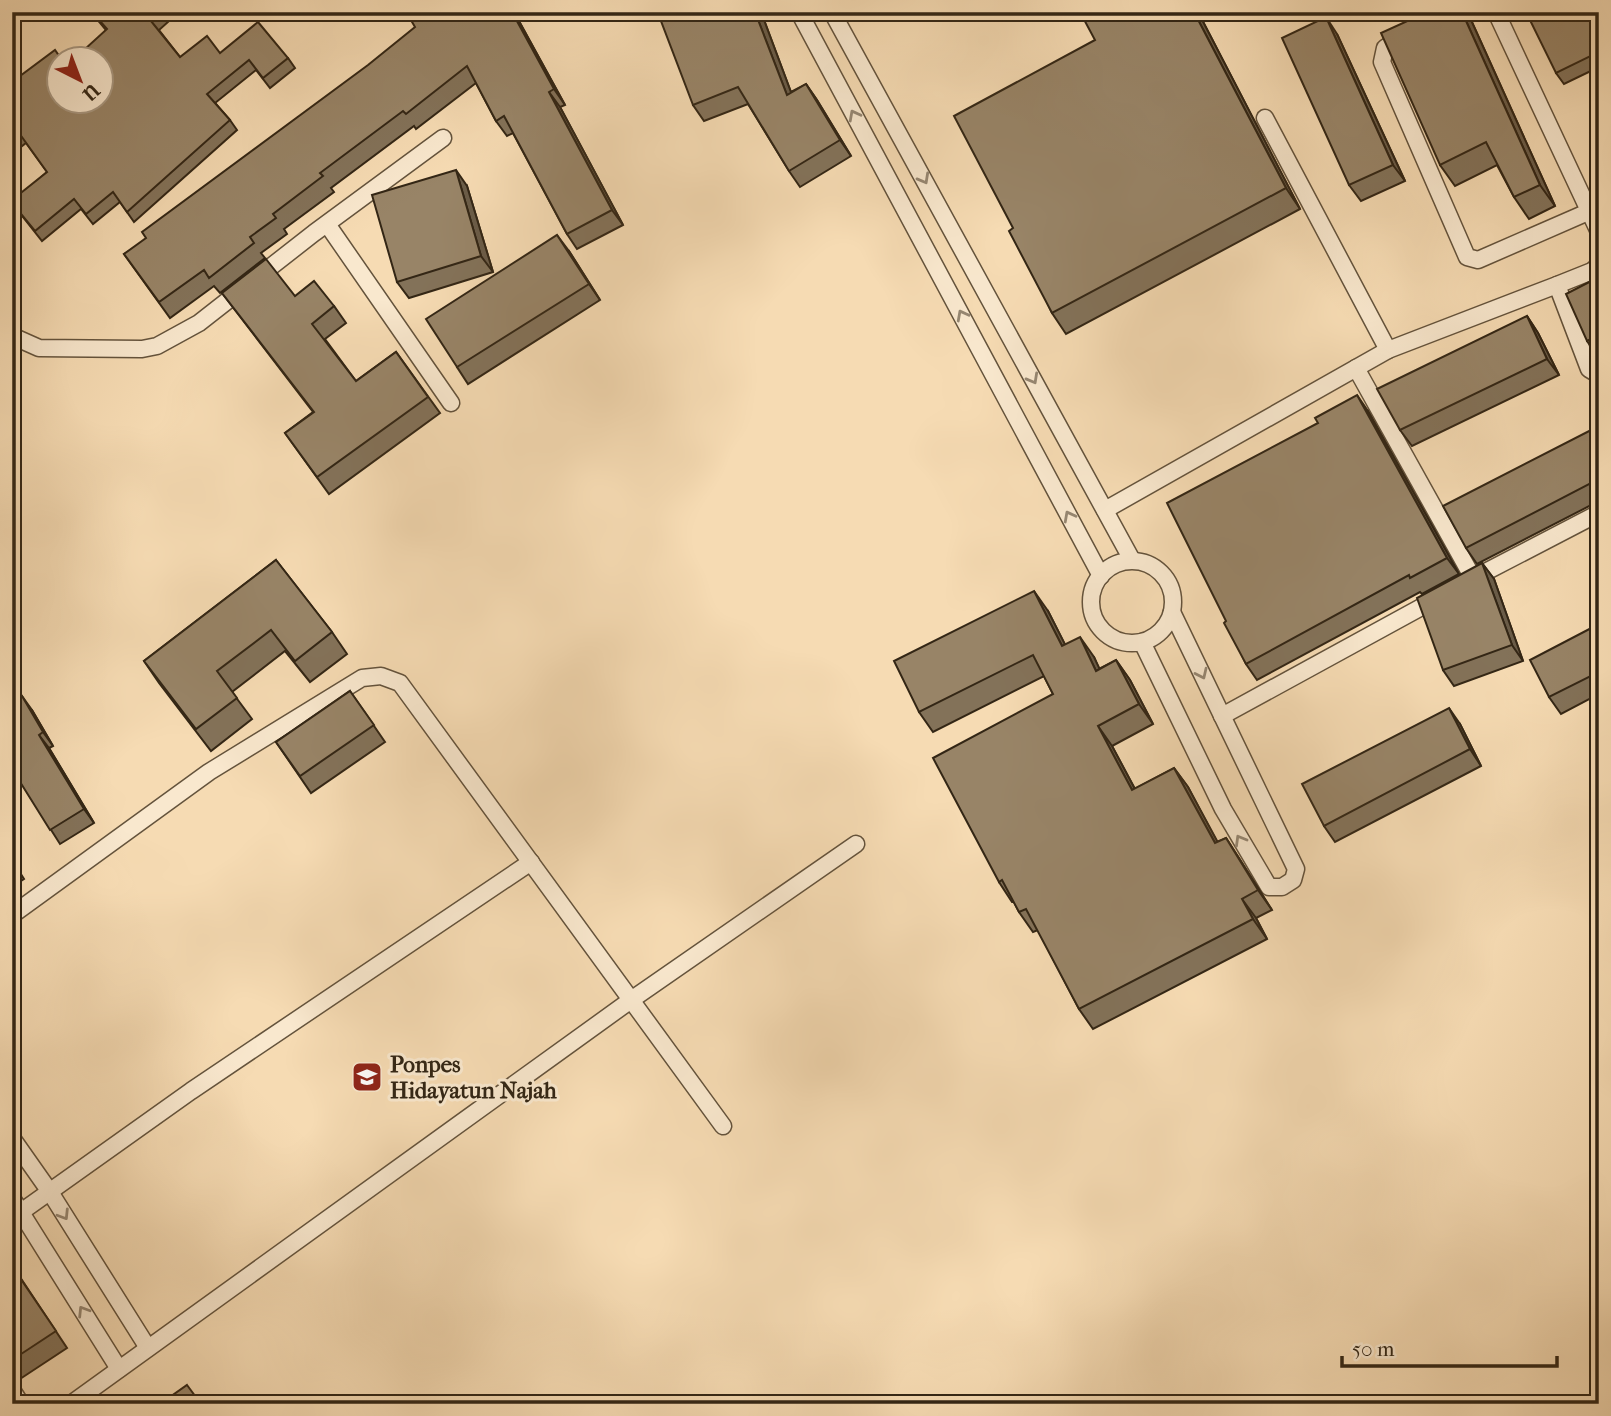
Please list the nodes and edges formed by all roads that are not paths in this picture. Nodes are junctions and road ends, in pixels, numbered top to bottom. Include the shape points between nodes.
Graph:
1 (800, 12) edge
2 (832, 12) edge
3 (1496, 12) edge
4 (1414, 30) edge
5 (1265, 118) dead end
6 (443, 138) dead end
7 (1588, 212) junction
8 (327, 224) junction
9 (1599, 232) edge
10 (1599, 265) edge
11 (1557, 285) junction
12 (12, 336) edge
13 (1388, 351) junction
14 (1356, 368) junction
15 (1599, 375) edge
16 (451, 403) dead end
17 (1105, 510) junction
18 (1599, 513) edge
19 (1132, 560) junction
20 (1101, 576) junction
21 (1461, 585) junction
22 (1172, 612) junction
23 (1142, 642) junction
24 (1222, 716) junction
25 (856, 844) dead end
26 (531, 862) junction
27 (12, 915) edge
28 (631, 1000) junction
29 (723, 1126) dead end
30 (12, 1138) edge
31 (50, 1192) junction
32 (17, 1205) edge
33 (148, 1348) junction
34 (120, 1369) junction
35 (12, 1390) edge
36 (21, 1404) edge
37 (71, 1404) edge

20 -> 1 lane
2 -> 17 lane
3 - 7 lane
4 - 7 lane via 1390,42 1382,62 1467,257 1478,260
5 - 13 lane
6 - 8 lane
7 - 9 lane
8 - 12 lane via 199,323 157,346 39,348
8 - 16 lane
10 - 11 lane
11 - 13 lane
11 - 15 lane via 1589,369
13 - 14 lane
14 - 17 lane
14 - 21 lane
17 - 19 lane
18 - 21 lane
19 - 20 lane via 1119,562
19 - 22 lane via 1158,569 1168,581
20 - 23 lane via 1092,590 1094,618 1114,639
21 - 24 lane
22 - 23 lane via 1165,626
22 -> 24 lane
24 -> 23 lane via 1296,869 1293,880 1282,887 1269,887 1223,809
25 - 28 lane
26 - 27 lane via 400,684 381,676 362,678 209,772
26 - 28 lane
26 - 31 lane via 191,1091
28 - 29 lane
28 - 33 lane
30 - 31 lane
31 - 32 lane
31 -> 33 lane
34 -> 32 lane
33 - 34 lane
34 - 37 lane
35 - 36 lane

